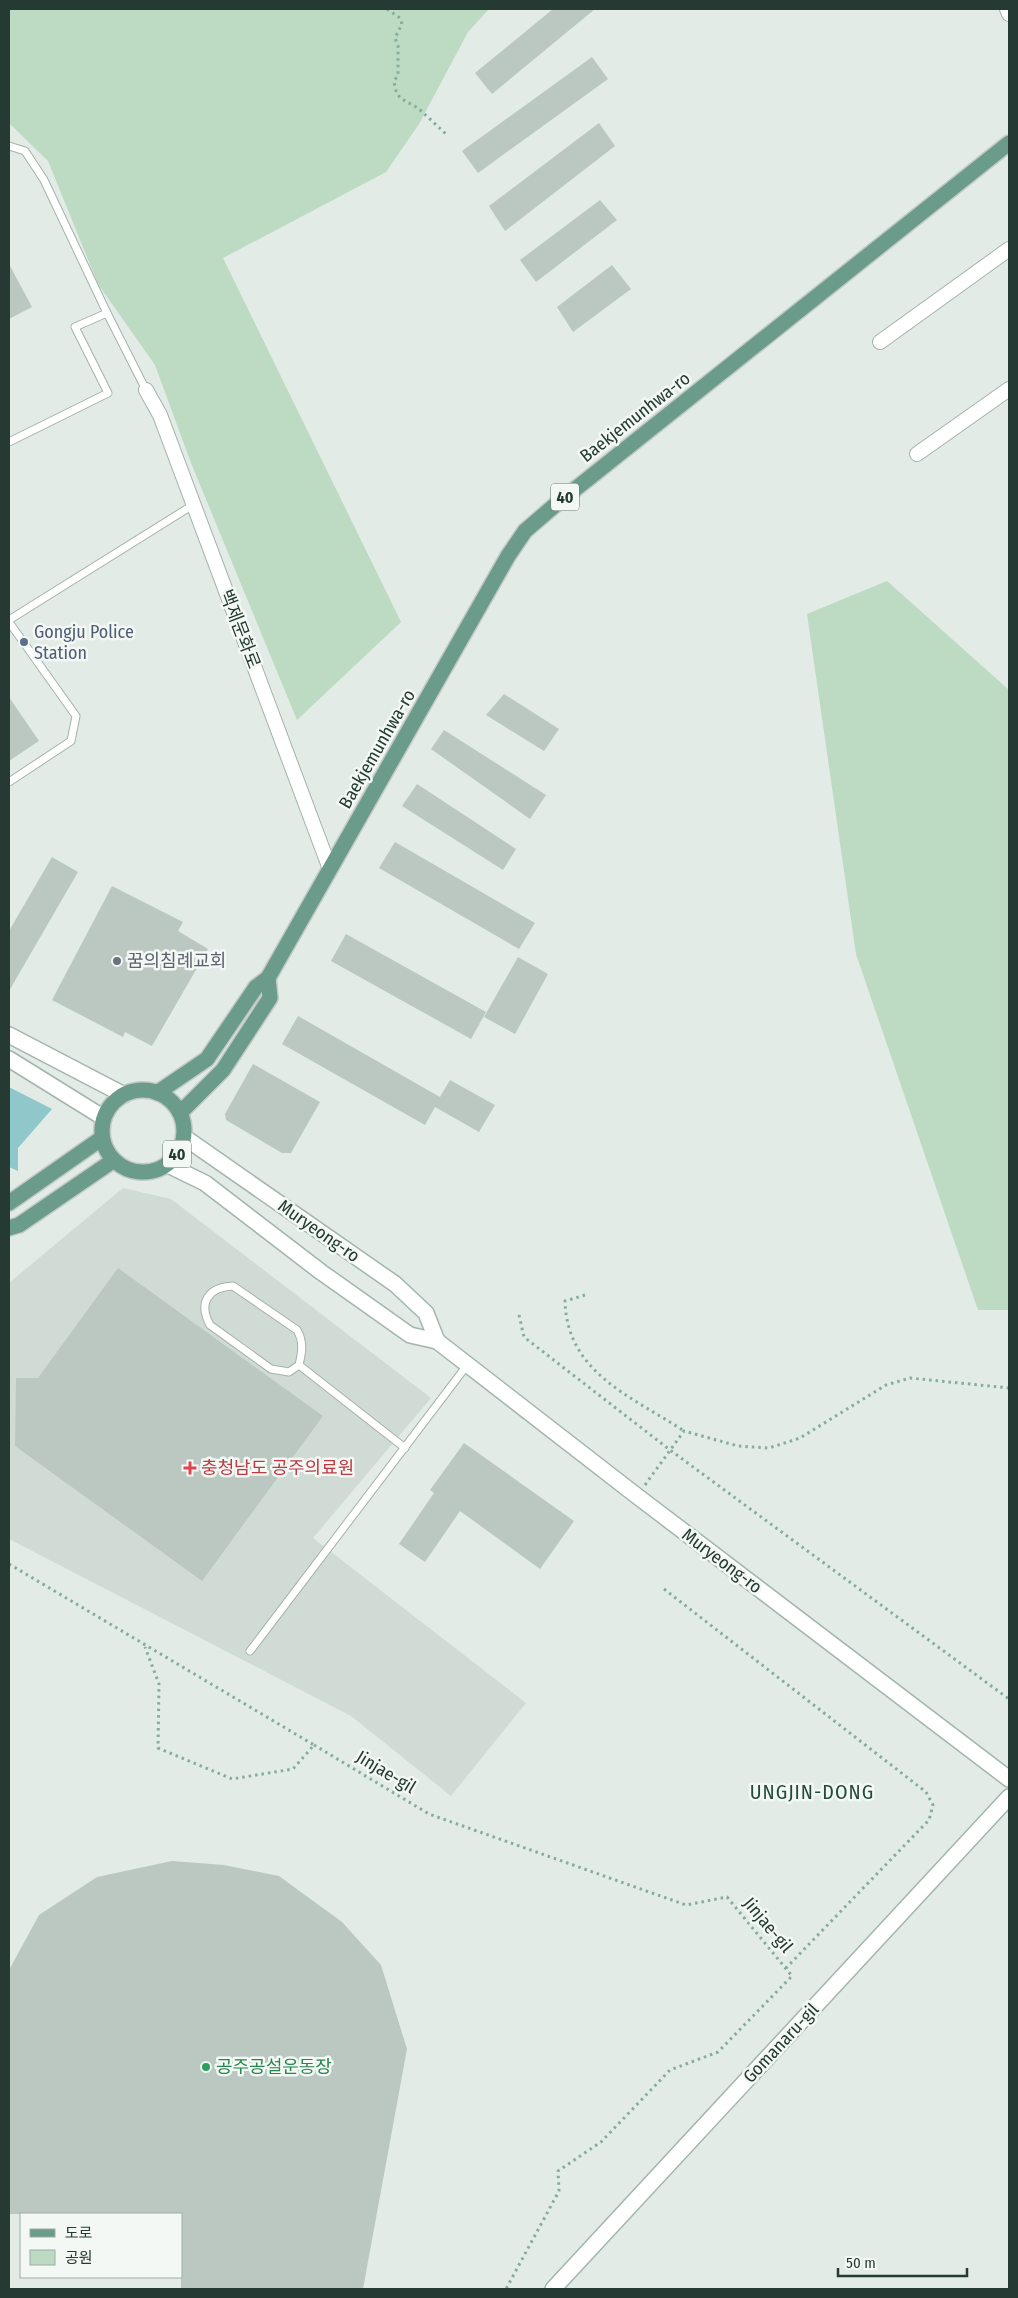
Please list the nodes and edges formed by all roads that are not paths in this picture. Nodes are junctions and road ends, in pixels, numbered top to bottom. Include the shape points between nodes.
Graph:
1 (1008, 9) edge
2 (1009, 14) edge
3 (1009, 144) edge
4 (9, 146) edge
5 (1009, 249) edge
6 (107, 313) junction
7 (880, 342) dead end
8 (1009, 389) edge
9 (146, 390) joint
10 (9, 442) edge
11 (917, 454) dead end
12 (193, 505) junction
13 (9, 621) edge
14 (9, 782) edge
15 (330, 869) junction
16 (268, 978) junction
17 (9, 1035) edge
18 (9, 1059) edge
19 (157, 1093) junction
20 (124, 1095) junction
21 (180, 1113) junction
22 (104, 1118) junction
23 (184, 1137) junction
24 (102, 1138) junction
25 (114, 1160) junction
26 (168, 1165) junction
27 (9, 1203) edge
28 (9, 1228) edge
29 (437, 1341) junction
30 (468, 1364) junction
31 (299, 1365) junction
32 (405, 1448) junction
33 (250, 1651) dead end
34 (1009, 1778) edge
35 (1009, 1797) edge
36 (553, 2289) edge

1 - 2 street
3 - 15 main road, Baekjemunhwa-ro / 40 via 525,531
4 - 6 lane via 25,151 44,180
5 - 7 street
6 - 9 lane
6 - 10 lane via 75,327 108,393
8 - 11 street
9 - 12 street, 백제문화로 via 160,415
12 - 13 lane
12 - 15 street, 백제문화로
13 - 14 lane via 76,716 71,742
15 - 16 main road, Baekjemunhwa-ro / 40
16 - 19 main road, Baekjemunhwa-ro / 40 via 256,987 206,1058
16 - 21 main road, Baekjemunhwa-ro / 40 via 270,998 223,1070
17 - 20 main road
18 - 22 main road
19 - 20 main road via 134,1091
19 - 21 main road
20 - 22 main road via 115,1101
21 - 23 main road, 40
22 - 24 main road
23 - 26 main road, 40
23 - 29 main road, Muryeong-ro via 395,1284 426,1313
24 - 25 main road
24 - 27 main road
25 - 26 main road, 40 via 123,1167 140,1172
25 - 28 main road via 19,1225
26 - 29 main road, Muryeong-ro via 206,1182 321,1272 410,1335
29 - 30 main road, Muryeong-ro
30 - 32 lane
30 - 34 main road, Muryeong-ro
31 - 31 lane via 303,1351 301,1337 296,1330 233,1286 219,1287 210,1294 204,1315 210,1325 271,1369 289,1372
31 - 32 lane
32 - 33 lane
35 - 36 main road, Gomanaru-gil

